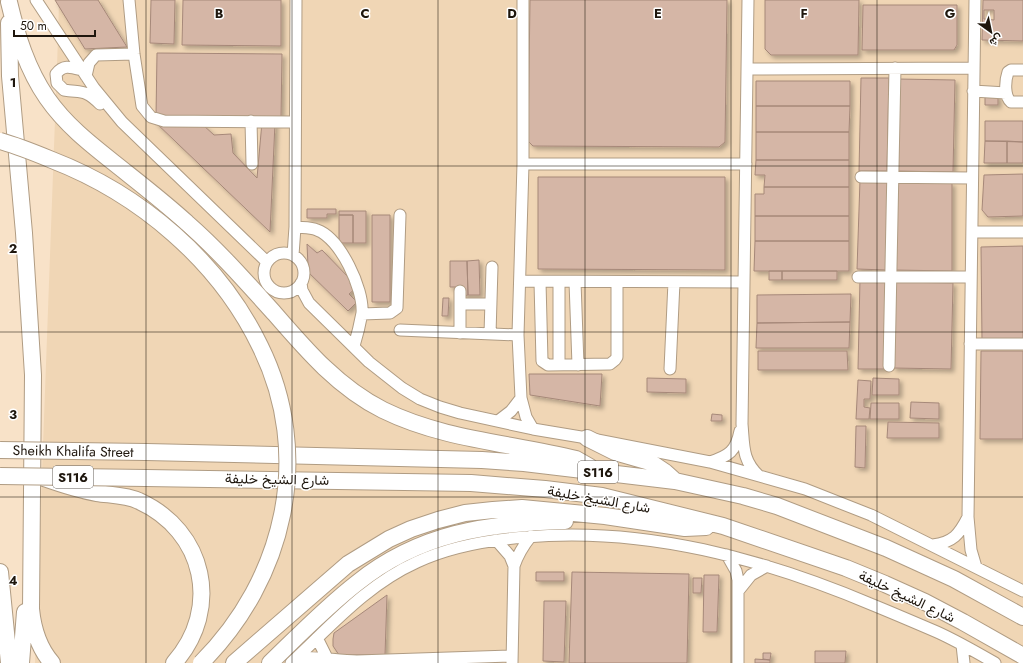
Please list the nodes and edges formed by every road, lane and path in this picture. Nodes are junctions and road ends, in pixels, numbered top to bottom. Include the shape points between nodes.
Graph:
1 (36, 0) edge
2 (129, 0) edge
3 (296, 0) edge
4 (523, 0) edge
5 (748, 0) edge
6 (975, 0) edge
7 (9, 1) edge
8 (134, 54) junction
9 (895, 68) junction
10 (974, 68) junction
11 (747, 69) junction
12 (1023, 70) edge
13 (84, 73) junction
14 (973, 91) junction
15 (1006, 93) junction
16 (1023, 102) edge
17 (122, 122) junction
18 (251, 122) junction
19 (295, 122) junction
20 (0, 141) edge
21 (252, 164) dead end
22 (523, 164) junction
23 (746, 164) junction
24 (862, 177) dead end
25 (893, 177) junction
26 (972, 178) junction
27 (400, 215) dead end
28 (295, 228) junction
29 (972, 232) junction
30 (1023, 232) edge
31 (292, 255) junction
32 (267, 262) junction
33 (492, 267) dead end
34 (971, 276) junction
35 (858, 277) dead end
36 (891, 277) junction
37 (520, 281) junction
38 (540, 282) junction
39 (559, 282) junction
40 (575, 282) junction
41 (617, 282) junction
42 (674, 282) junction
43 (744, 282) junction
44 (301, 283) junction
45 (460, 291) dead end
46 (460, 304) junction
47 (491, 304) junction
48 (362, 314) junction
49 (400, 330) dead end
50 (460, 333) junction
51 (490, 334) junction
52 (518, 335) junction
53 (970, 344) junction
54 (1023, 344) edge
55 (354, 346) junction
56 (559, 364) junction
57 (578, 365) junction
58 (890, 366) dead end
59 (670, 369) dead end
60 (521, 398) junction
61 (498, 421) junction
62 (742, 424) junction
63 (533, 429) junction
64 (586, 438) junction
65 (0, 450) edge
66 (146, 452) joint
67 (710, 462) junction
68 (596, 472) junction
69 (0, 476) edge
70 (759, 476) junction
71 (41, 477) junction
72 (146, 478) joint
73 (675, 481) junction
74 (604, 516) junction
75 (968, 517) junction
76 (32, 524) junction
77 (723, 526) junction
78 (531, 536) junction
79 (496, 540) junction
80 (933, 545) junction
81 (726, 555) junction
82 (514, 566) junction
83 (767, 566) junction
84 (976, 567) junction
85 (0, 572) edge
86 (739, 590) junction
87 (1023, 591) edge
88 (1023, 617) edge
89 (317, 638) junction
90 (962, 645) junction
91 (1023, 656) edge
92 (512, 659) edge
93 (294, 660) edge
94 (329, 660) edge
95 (376, 662) edge
96 (9, 663) edge
97 (21, 663) edge
98 (52, 663) edge
99 (174, 663) edge
100 (201, 663) edge
101 (234, 663) edge
102 (270, 663) edge
103 (738, 663) edge
104 (964, 663) edge
105 (993, 663) edge

1 - 13 street
2 - 8 street
3 - 19 street
4 - 22 street
5 - 11 street
6 - 10 street
7 - 68 highway via 23,53 33,76 63,118 212,246 331,375 369,402 410,423 445,433 576,459
7 - 76 highway via 10,76 33,375
8 - 13 street via 96,56
8 - 18 street via 140,101 151,117 164,121
9 - 10 street
9 - 11 street
9 - 25 street
10 - 14 street
11 - 23 street
12 - 15 street via 1008,72
13 - 17 street
13 - 17 street via 71,66 62,68 56,74 57,83 64,90 87,93
14 - 15 street
14 - 26 street
15 - 16 street via 1011,102
17 - 32 street
18 - 19 street
18 - 21 street
19 - 28 street
20 - 100 highway, bridge via 90,176 129,200 165,227 198,258 226,292 251,328 269,367 281,409 287,451 285,494 280,523 270,557 252,596 229,632
22 - 23 street
22 - 37 street
23 - 43 street
24 - 25 street
25 - 26 street
25 - 36 street
26 - 29 street
27 - 48 street via 397,308 390,313
28 - 31 street
28 - 48 street via 317,230 336,246 348,264 358,287
29 - 30 street
29 - 34 street
31 - 32 street via 278,253
31 - 44 street via 303,267
32 - 44 street via 264,275 266,284 273,290 281,293 290,292
33 - 47 street
34 - 36 street
34 - 53 street
35 - 36 street
36 - 58 street
37 - 38 street
37 - 52 street
38 - 39 street
38 - 56 street via 541,359 546,364
39 - 40 street
39 - 56 street
40 - 41 street
40 - 57 street
41 - 42 street
41 - 57 street via 617,357 610,364
42 - 43 street
42 - 59 street
43 - 62 street
44 - 55 street via 309,303
45 - 46 street
46 - 47 street
46 - 50 street
47 - 51 street
48 - 55 street
49 - 50 street
50 - 51 street
51 - 52 street
52 - 60 street
53 - 54 street
53 - 75 street
55 - 61 street via 384,376 420,399 460,413
56 - 57 street
60 - 61 street via 511,411
60 - 63 street via 526,417
61 - 63 street
62 - 67 street via 733,450 724,457
62 - 70 street via 745,455 750,467
63 - 64 street
64 - 67 street
64 - 73 highway via 615,452 650,462
65 - 66 highway, Sheikh Khalifa Street / S116, bridge
66 - 68 highway, شارع الشيخ خليفة / S116 via 482,460
67 - 70 street
68 - 73 highway, شارع الشيخ خليفة / S116
69 - 71 highway, Sheikh Khalifa Street / S116, bridge
70 - 80 street via 805,489 871,515
71 - 72 highway, Sheikh Khalifa Street / S116, bridge
71 - 99 highway via 77,488 137,500 155,509 184,537 194,555 202,595 200,615 194,634
72 - 77 highway, شارع الشيخ خليفة / S116 via 433,481 545,488 602,496
73 - 88 highway, شارع الشيخ خليفة / S116 via 777,506 886,548 954,579
74 - 77 highway via 685,528
74 - 101 highway via 522,508 452,517 411,529 382,542 348,564
74 - 102 highway via 486,527 433,540 407,551 357,582
75 - 80 street via 957,535
75 - 84 street via 971,550
76 - 97 highway
76 - 98 highway via 33,625 38,642
77 - 91 highway, شارع الشيخ خليفة / S116 via 885,584 963,622
78 - 79 street
78 - 81 street via 588,534 619,537
78 - 82 street via 523,545
79 - 82 street via 510,556
79 - 89 street via 432,556 397,572 364,595
80 - 84 street
81 - 83 street
81 - 86 street via 736,571
82 - 92 street
83 - 86 street via 751,575
83 - 90 street via 833,588
84 - 87 street
85 - 96 highway
86 - 103 street
89 - 93 street
89 - 94 street
90 - 104 street
90 - 105 street
92 - 95 street
93 - 94 street
94 - 95 street

